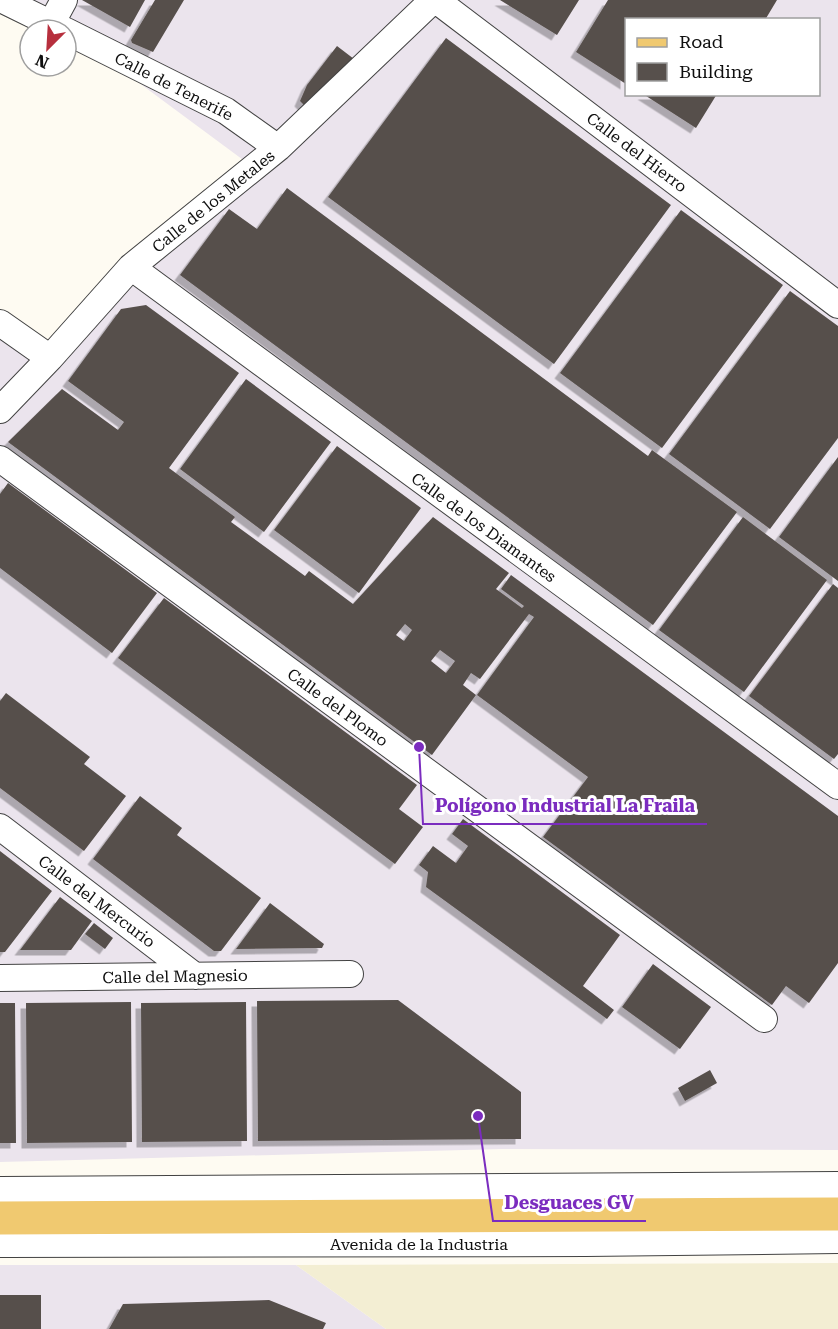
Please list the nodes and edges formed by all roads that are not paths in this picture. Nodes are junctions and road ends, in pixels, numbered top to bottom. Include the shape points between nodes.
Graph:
1 (3, 0) edge
2 (64, 0) edge
3 (434, 0) edge
4 (40, 18) edge
5 (61, 18) edge
6 (78, 37) edge
7 (278, 148) junction
8 (130, 267) junction
9 (838, 305) edge
10 (0, 323) edge
11 (50, 358) junction
12 (0, 410) edge
13 (0, 459) edge
14 (838, 786) edge
15 (0, 827) edge
16 (350, 974) dead end
17 (195, 976) junction
18 (0, 978) edge
19 (764, 1019) dead end
20 (838, 1185) edge
21 (0, 1190) edge
22 (838, 1214) edge
23 (0, 1218) edge
24 (838, 1240) edge
25 (0, 1244) edge

1 - 4 street, Calle de Tenerife
2 - 5 street
3 - 7 street, Calle de los Metales
3 - 9 street, Calle del Hierro
6 - 7 street, Calle de Tenerife via 226,111
7 - 8 street, Calle de los Metales
8 - 11 street, Calle de los Metales
8 - 14 street, Calle de los Diamantes
10 - 11 street
11 - 12 street, Calle de los Metales
13 - 19 street, Calle del Plomo
15 - 17 street, Calle del Mercurio
16 - 17 street, Calle del Magnesio
17 - 18 street, Calle del Magnesio
20 - 21 street
22 - 23 main road, Avenida de la Industria
24 - 25 street, Avenida de la Industria

